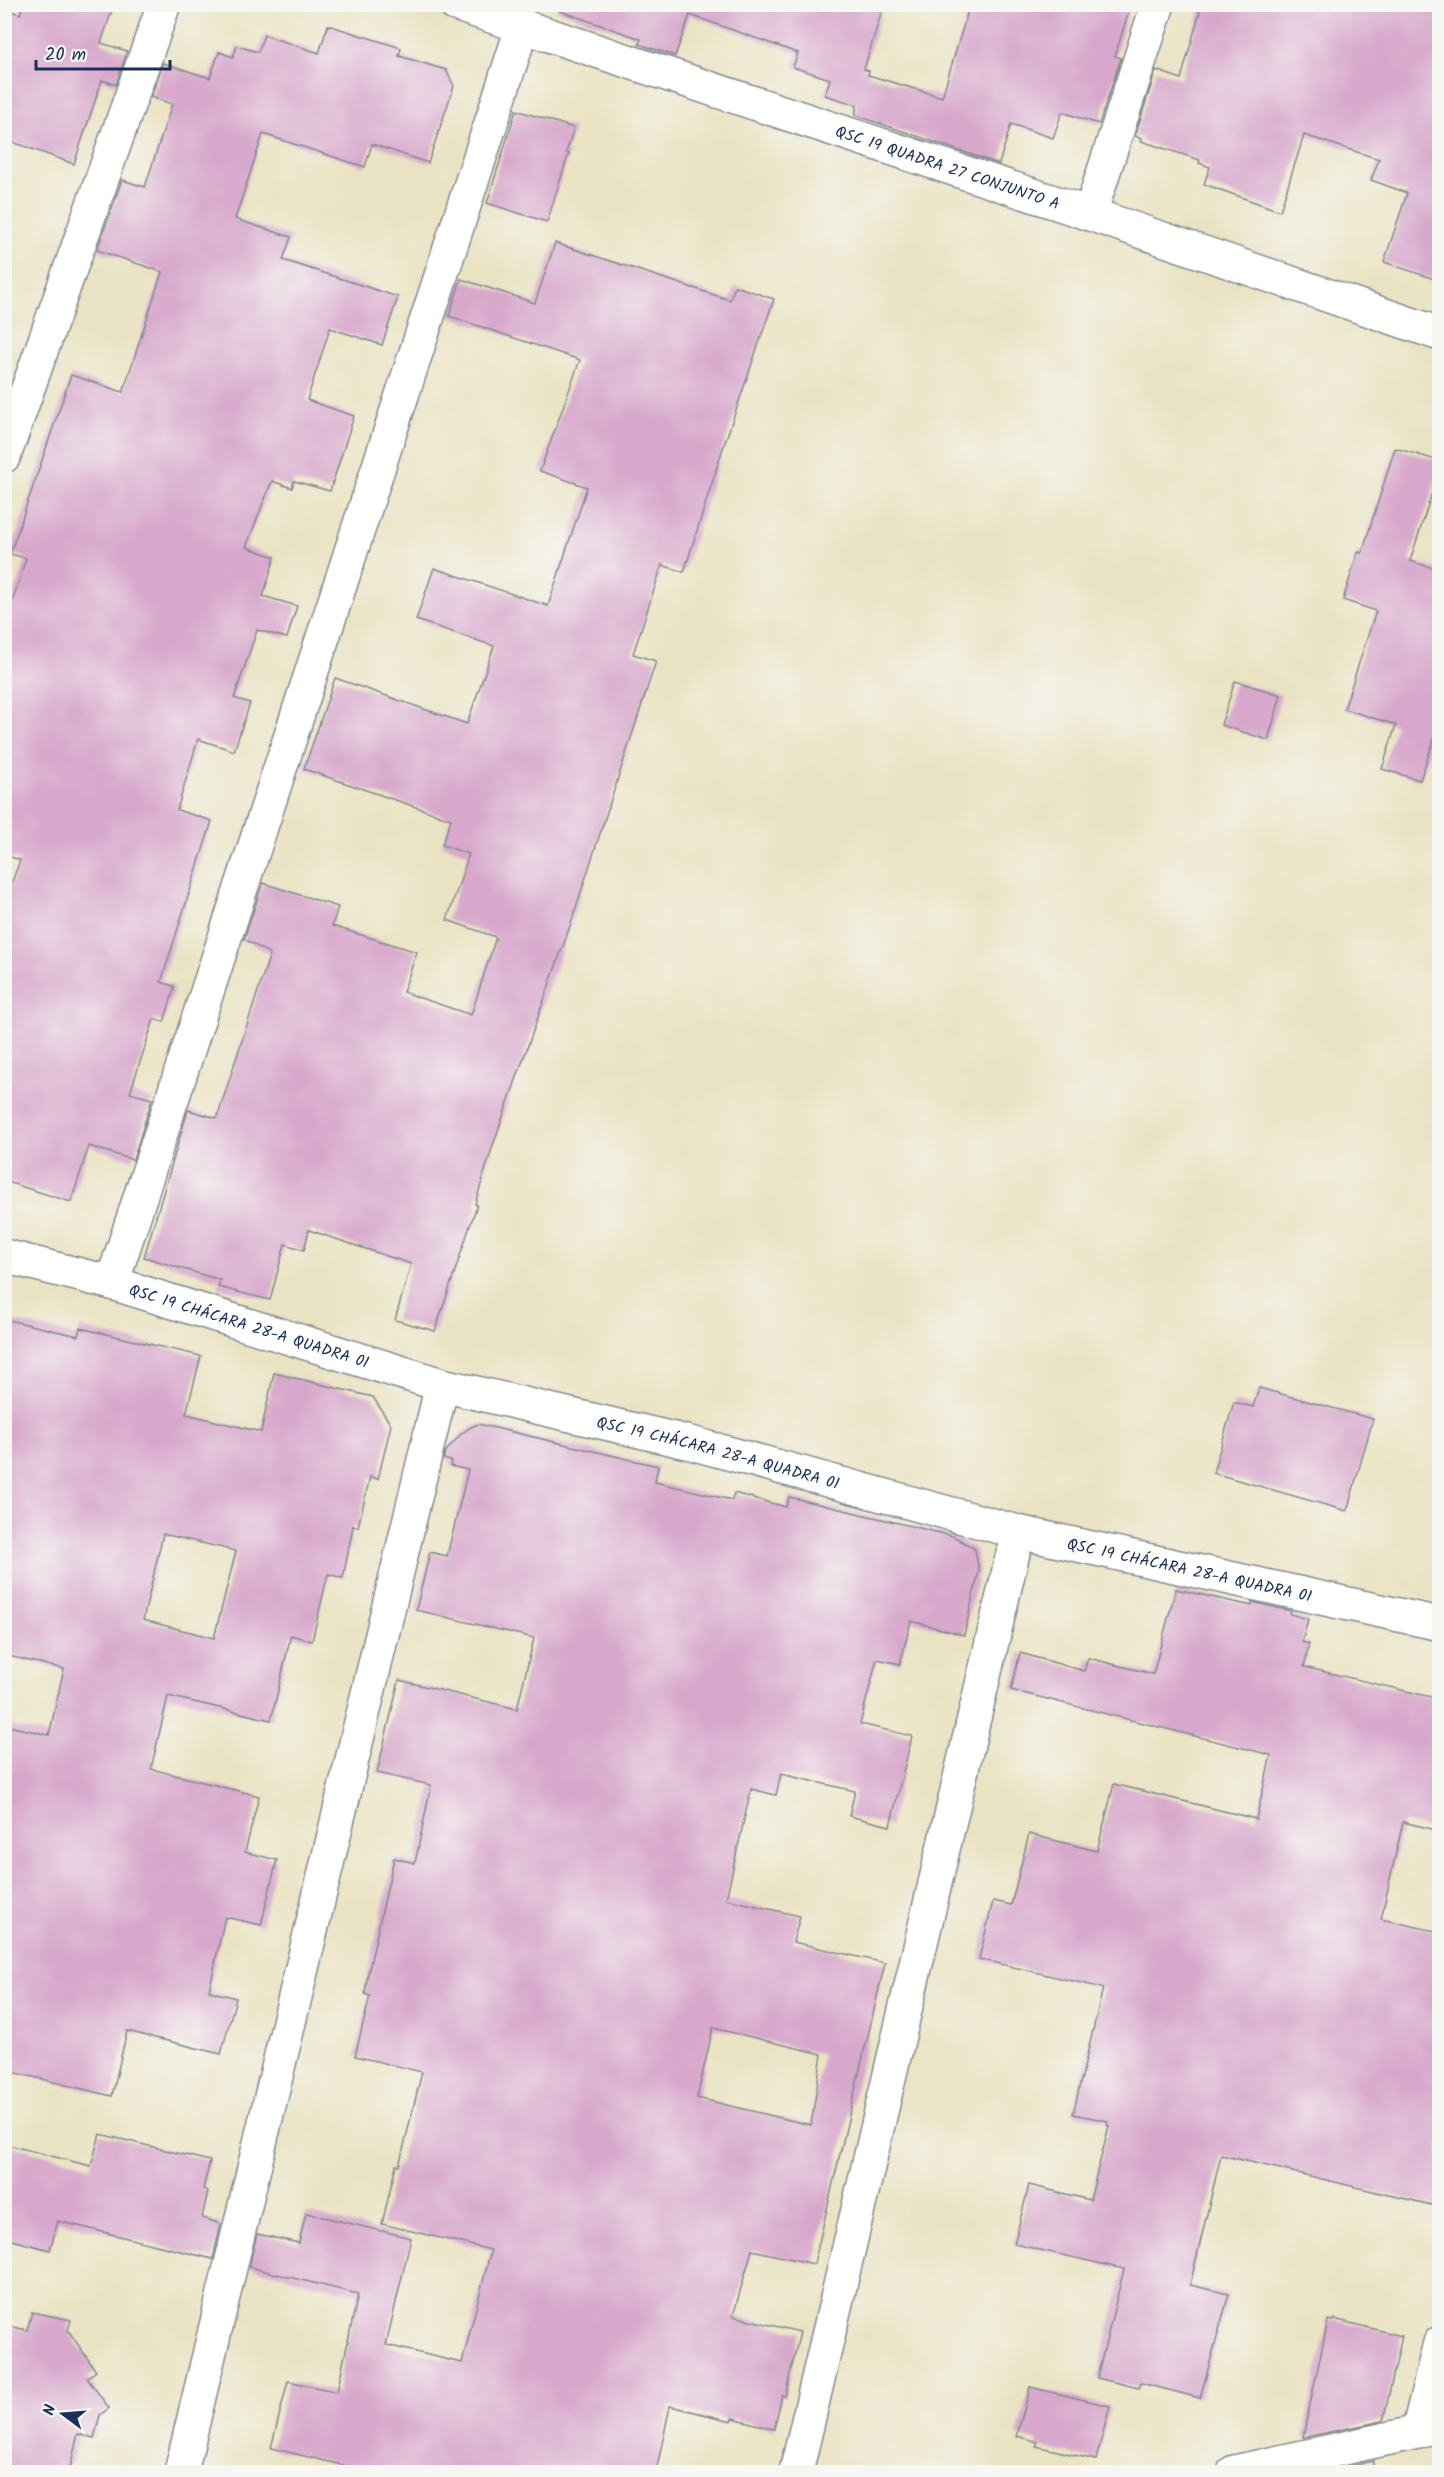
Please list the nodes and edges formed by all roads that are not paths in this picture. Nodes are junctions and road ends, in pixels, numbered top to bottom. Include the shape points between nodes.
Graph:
1 (164, 4) edge
2 (1158, 4) edge
3 (470, 7) edge
4 (522, 28) junction
5 (1090, 214) junction
6 (1440, 334) edge
7 (4, 456) edge
8 (4, 1256) edge
9 (112, 1283) junction
10 (442, 1385) junction
11 (1018, 1532) junction
12 (1440, 1624) edge
13 (1440, 2343) edge
14 (1429, 2428) edge
15 (181, 2472) edge
16 (796, 2472) edge
17 (1234, 2472) edge

1 - 7 street
2 - 5 street
3 - 4 street, QSC 19 QUADRA 27 CONJUNTO A
4 - 5 street, QSC 19 QUADRA 27 CONJUNTO A
4 - 9 street
5 - 6 street, QSC 19 QUADRA 27 CONJUNTO A
8 - 9 street, QSC 19 CHÁCARA 28-A QUADRA 01
9 - 10 street, QSC 19 CHÁCARA 28-A QUADRA 01
10 - 11 street, QSC 19 CHÁCARA 28-A QUADRA 01 via 691,1443
10 - 15 street
11 - 12 street, QSC 19 CHÁCARA 28-A QUADRA 01
11 - 16 street
13 - 14 street
14 - 17 street

